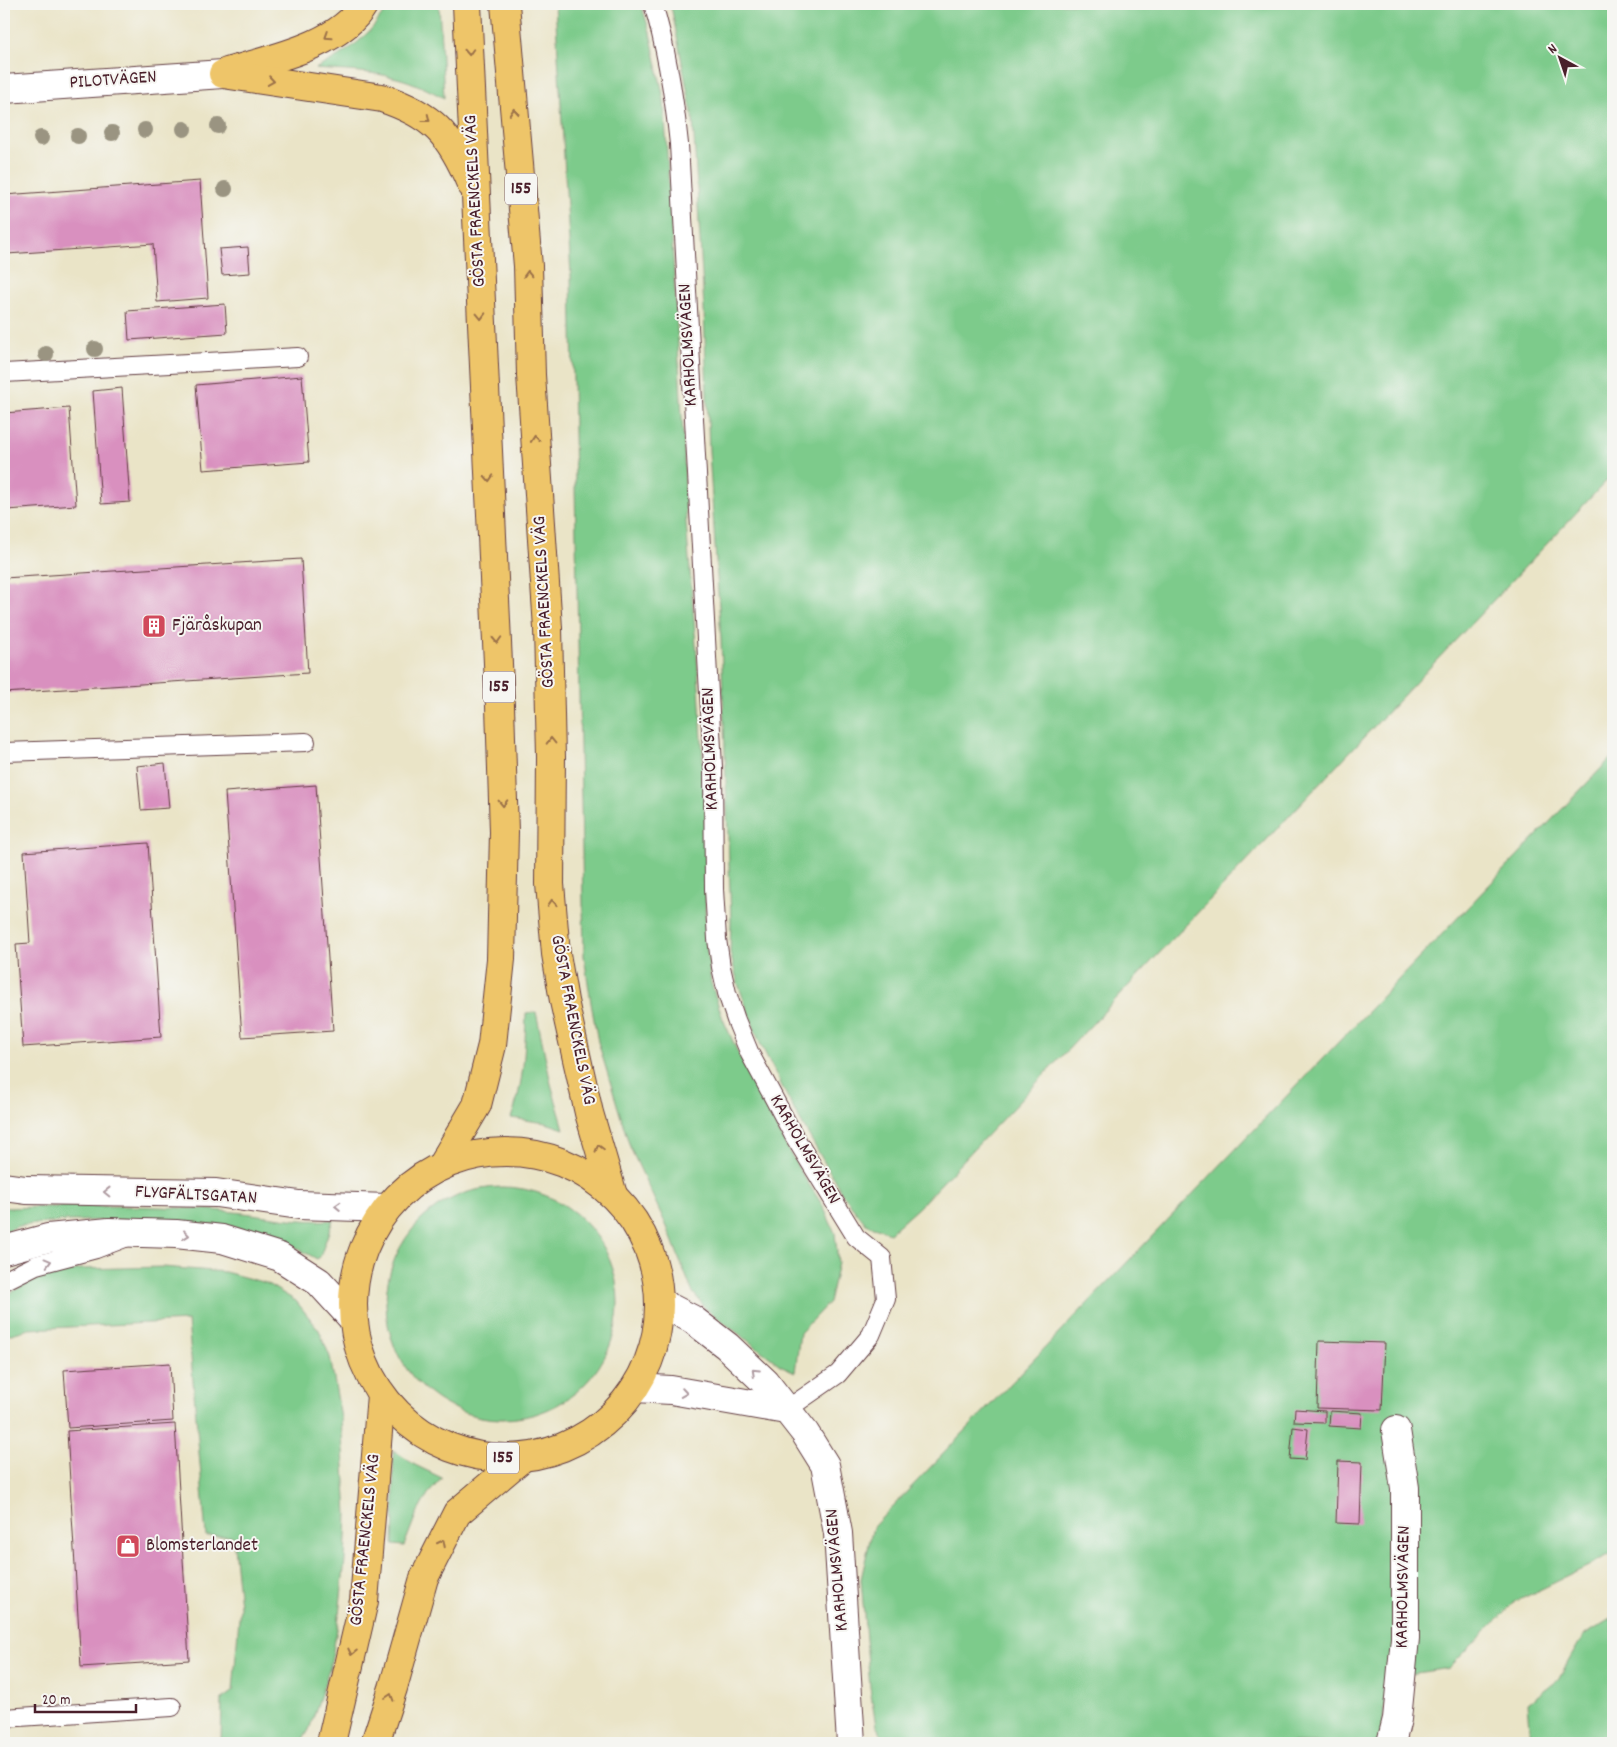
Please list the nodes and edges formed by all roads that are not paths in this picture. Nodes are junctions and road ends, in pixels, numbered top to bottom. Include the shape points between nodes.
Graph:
1 (364, 4) edge
2 (467, 4) edge
3 (505, 4) edge
4 (653, 4) edge
5 (223, 74) junction
6 (4, 90) edge
7 (476, 197) junction
8 (298, 357) dead end
9 (4, 373) edge
10 (306, 742) dead end
11 (4, 752) edge
12 (441, 1166) junction
13 (4, 1187) edge
14 (613, 1195) junction
15 (387, 1208) junction
16 (137, 1233) junction
17 (4, 1250) edge
18 (4, 1281) edge
19 (659, 1302) junction
20 (352, 1318) junction
21 (635, 1388) junction
22 (381, 1395) junction
23 (786, 1410) junction
24 (1396, 1430) dead end
25 (522, 1458) junction
26 (172, 1707) dead end
27 (4, 1718) edge
28 (331, 1742) edge
29 (375, 1743) edge
30 (851, 1743) edge
31 (1391, 1743) edge

1 -> 5 main road via 346,24 323,40
2 -> 7 main road, GÖSTA FRAENCKELS VÄG / 155
14 -> 3 main road, GÖSTA FRAENCKELS VÄG / 155 via 589,1113 556,954 550,884 548,628 532,403 528,266
4 - 23 lane, KARHOLMSVÄGEN via 670,72 679,144 713,767 714,889 721,967 736,1020 750,1054 794,1136 856,1237 882,1258 886,1299 871,1335 838,1374
5 - 6 street, PILOTVÄGEN
5 -> 7 main road via 382,98 406,106 445,135 460,159
7 -> 12 main road, GÖSTA FRAENCKELS VÄG / 155 via 504,832 501,959 492,1045 477,1105
8 - 9 lane
10 - 11 lane
12 - 14 main road, GÖSTA FRAENCKELS VÄG / 155 via 485,1153 531,1153 575,1168
12 - 15 main road, GÖSTA FRAENCKELS VÄG / 155 via 412,1183
15 -> 13 street, FLYGFÄLTSGATAN via 299,1204 216,1194
14 - 19 main road, GÖSTA FRAENCKELS VÄG / 155 via 647,1244 656,1272
15 - 20 main road, GÖSTA FRAENCKELS VÄG / 155 via 370,1232 359,1259 352,1288
16 - 17 street, FLYGFÄLTSGATAN via 109,1232 48,1238
18 -> 16 lane via 36,1265 96,1249
16 -> 20 street, FLYGFÄLTSGATAN via 222,1239 280,1257 319,1282
19 - 21 main road, GÖSTA FRAENCKELS VÄG / 155 via 653,1347
23 -> 19 street, KARHOLMSVÄGEN via 765,1382 727,1346 692,1319
20 - 22 main road, GÖSTA FRAENCKELS VÄG / 155 via 364,1366
21 -> 23 street via 671,1390
21 - 25 main road, GÖSTA FRAENCKELS VÄG / 155 via 616,1412 586,1436 544,1454
22 - 25 main road, GÖSTA FRAENCKELS VÄG / 155 via 405,1421 443,1445 468,1454
22 -> 28 main road, GÖSTA FRAENCKELS VÄG via 364,1601
23 - 30 street, KARHOLMSVÄGEN via 805,1433 824,1466 838,1533
24 - 31 street, KARHOLMSVÄGEN via 1405,1488 1405,1638 1397,1719
29 -> 25 main road, GÖSTA FRAENCKELS VÄG / 155 via 424,1578 457,1513
26 - 27 lane

